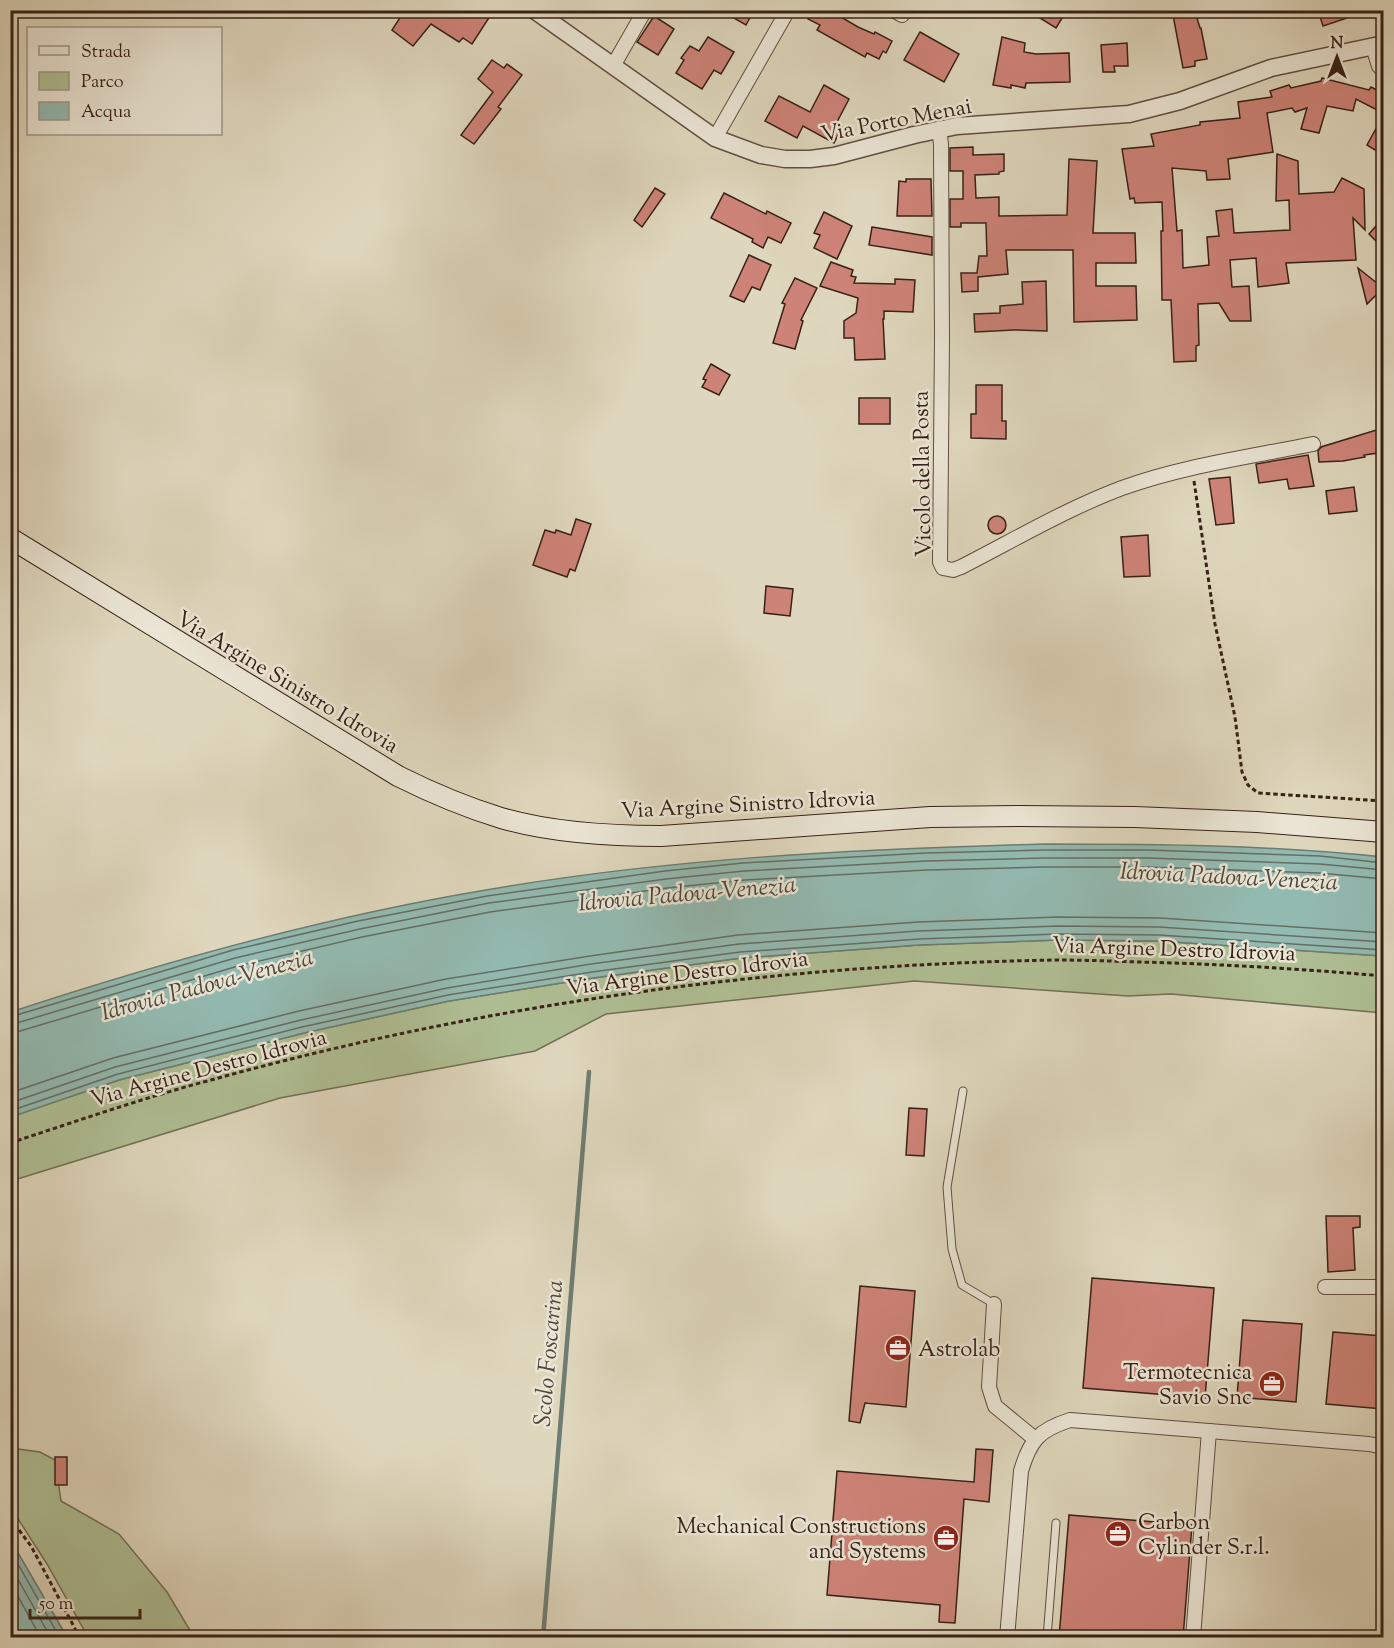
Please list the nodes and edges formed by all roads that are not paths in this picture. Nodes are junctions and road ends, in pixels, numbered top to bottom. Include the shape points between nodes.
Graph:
1 (534, 10) edge
2 (645, 10) edge
3 (788, 10) edge
4 (1378, 45) edge
5 (613, 66) junction
6 (1383, 71) edge
7 (939, 129) junction
8 (715, 138) junction
9 (1313, 444) dead end
10 (10, 538) edge
11 (1383, 832) edge
12 (963, 1091) dead end
13 (1324, 1287) dead end
14 (1383, 1287) edge
15 (994, 1304) joint
16 (1209, 1431) junction
17 (1035, 1439) junction
18 (1383, 1447) edge
19 (1056, 1522) dead end
20 (1007, 1638) edge
21 (1047, 1638) edge
22 (1193, 1638) edge

1 - 5 street, Via Porto Menai
2 - 5 street
3 - 8 street
4 - 6 street
4 - 7 street, Via Porto Menai via 1271,68 1180,102 1129,114
5 - 8 street, Via Porto Menai
7 - 8 street, Via Porto Menai via 847,154 810,159 761,155
7 - 9 street, Vicolo della Posta via 943,568 961,567 1093,499 1124,488 1191,468
10 - 11 main road, Via Argine Sinistro Idrovia via 398,776 478,811 539,826 661,836 930,817 1019,816 1257,822
12 - 15 lane via 947,1187 952,1249 962,1285
13 - 14 street
15 - 17 street via 989,1387 995,1406
16 - 17 street via 1070,1420 1052,1426
16 - 18 street
16 - 22 street
17 - 20 street via 1021,1471
19 - 21 lane

